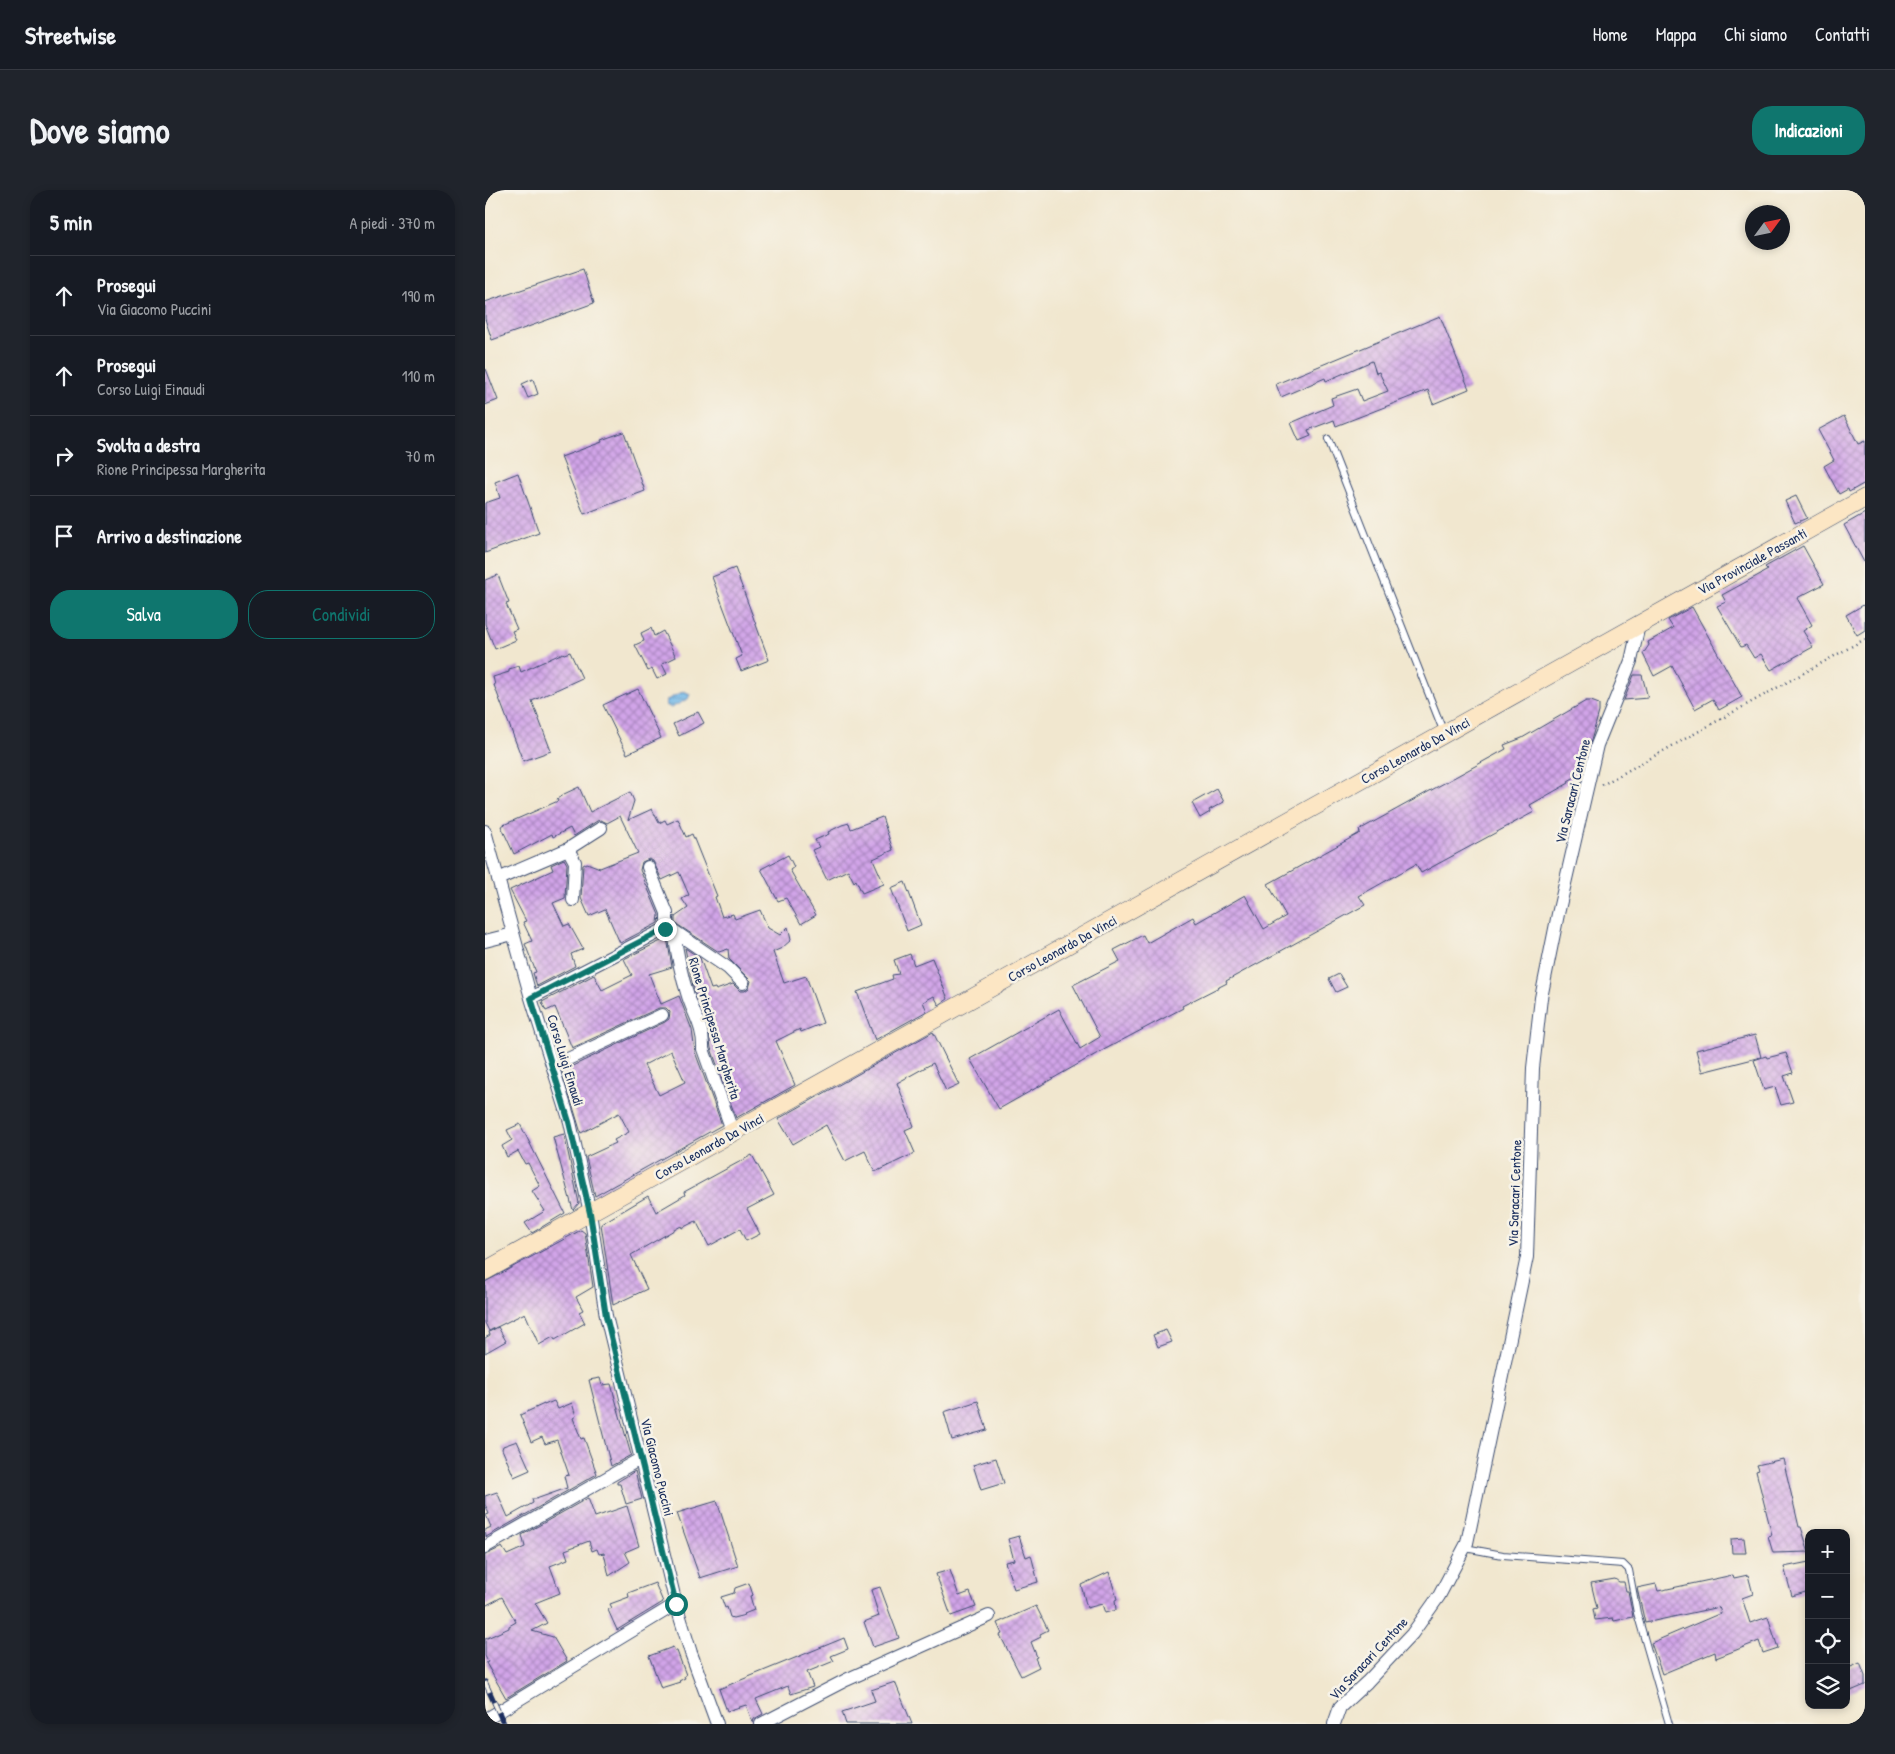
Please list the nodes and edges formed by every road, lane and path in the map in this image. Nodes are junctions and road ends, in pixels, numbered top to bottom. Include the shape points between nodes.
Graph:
1 (1328, 439) dead end
2 (1865, 498) edge
3 (1639, 625) junction
4 (1865, 639) edge
5 (1445, 734) junction
6 (1586, 794) junction
7 (601, 828) dead end
8 (485, 831) edge
9 (568, 849) junction
10 (648, 867) dead end
11 (498, 879) junction
12 (573, 900) dead end
13 (669, 930) junction
14 (513, 934) junction
15 (485, 941) edge
16 (743, 983) dead end
17 (531, 998) junction
18 (662, 1015) dead end
19 (553, 1066) junction
20 (733, 1133) junction
21 (590, 1213) junction
22 (485, 1271) edge
23 (640, 1459) junction
24 (485, 1547) edge
25 (1465, 1548) junction
26 (676, 1604) junction
27 (989, 1616) dead end
28 (485, 1720) edge
29 (717, 1724) edge
30 (761, 1724) edge
31 (1334, 1724) edge
32 (1669, 1724) edge

1 - 5 lane
2 - 3 main road, Via Provinciale Passanti
3 - 5 main road, Corso Leonardo Da Vinci
3 - 6 street, Via Saracari Centone via 1631,661 1597,745
4 - 6 path
5 - 20 main road, Corso Leonardo Da Vinci
6 - 25 street, Via Saracari Centone via 1541,998 1533,1068 1527,1257
7 - 9 street
8 - 11 street, Corso Luigi Einaudi
9 - 11 street
9 - 12 street via 575,862
10 - 13 street, Rione Principessa Margherita via 667,913
11 - 14 street, Corso Luigi Einaudi
13 - 16 street, Rione Principessa Margherita via 728,968
13 - 17 street
13 - 20 street, Rione Principessa Margherita via 679,969 704,1035 703,1049
14 - 15 street
14 - 17 street, Corso Luigi Einaudi
17 - 19 street, Corso Luigi Einaudi
18 - 19 street
19 - 21 street, Corso Luigi Einaudi
20 - 21 main road, Corso Leonardo Da Vinci
21 - 22 main road, Corso Leonardo Da Vinci
21 - 23 street, Via Giacomo Puccini via 606,1316
23 - 24 street
23 - 26 street, Via Giacomo Puccini
25 - 31 street, Via Saracari Centone via 1439,1596 1411,1634 1340,1707
25 - 32 lane via 1503,1555 1623,1564 1629,1570 1637,1613
26 - 28 street
26 - 29 street, Via Giacomo Puccini
27 - 30 street via 846,1680

